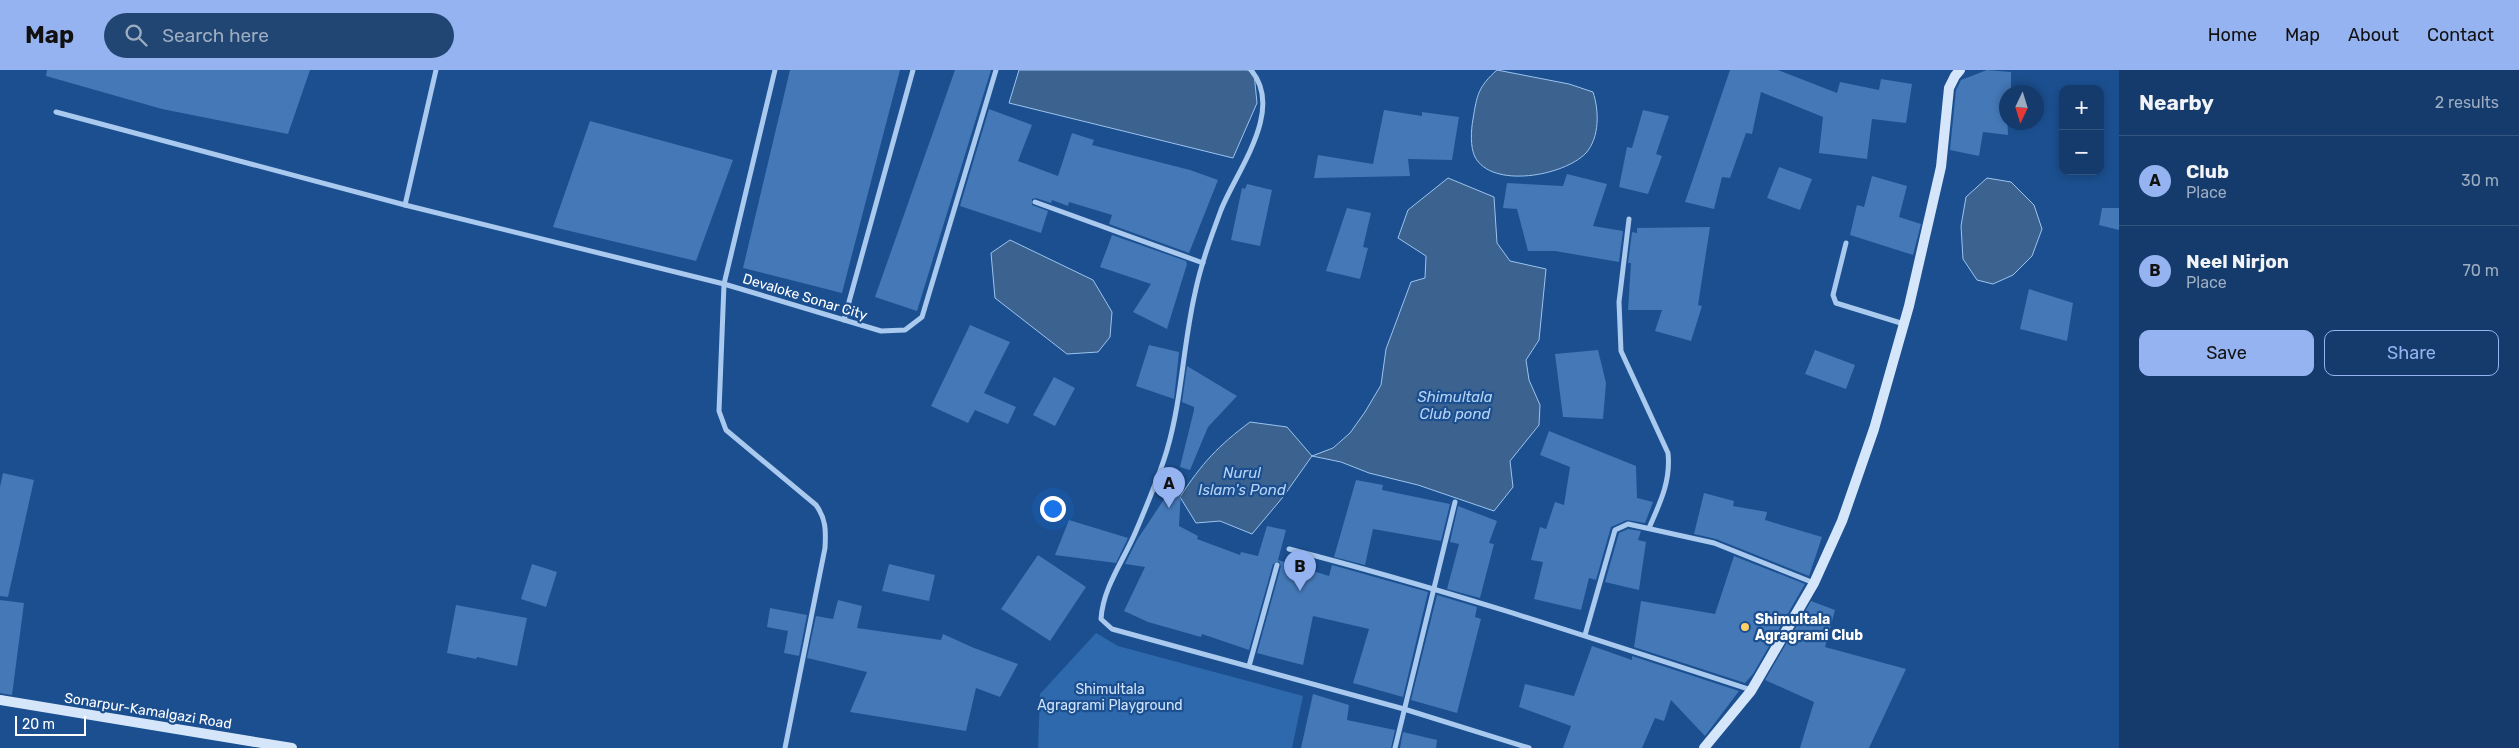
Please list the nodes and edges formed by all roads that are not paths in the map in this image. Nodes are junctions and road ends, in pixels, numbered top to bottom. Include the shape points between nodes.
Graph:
1 (436, 70) edge
2 (774, 70) edge
3 (913, 70) edge
4 (996, 70) edge
5 (1251, 70) edge
6 (1960, 70) edge
7 (56, 112) dead end
8 (1035, 202) dead end
9 (405, 205) junction
10 (1630, 219) dead end
11 (1846, 243) dead end
12 (1203, 263) junction
13 (724, 284) junction
14 (844, 320) junction
15 (1904, 324) junction
16 (1455, 502) dead end
17 (1649, 528) junction
18 (1290, 549) dead end
19 (1277, 565) dead end
20 (1814, 583) junction
21 (1432, 588) junction
22 (1585, 635) junction
23 (1249, 666) junction
24 (1752, 691) junction
25 (0, 700) edge
26 (1404, 709) junction
27 (292, 748) edge
28 (785, 748) edge
29 (1395, 748) edge
30 (1529, 748) edge
31 (1704, 748) edge

1 - 9 street
2 - 13 street
3 - 14 street
4 - 14 street, Devaloke Sonar City via 922,317 904,330 881,331
5 - 12 street via 1262,86 1259,133 1226,199
6 - 15 street via 1949,88 1941,167
7 - 9 street
8 - 12 street
9 - 13 street
10 - 17 street via 1619,302 1621,351 1668,453 1670,469 1668,483
11 - 15 street via 1833,295 1836,303
12 - 23 street via 1167,450 1136,531 1102,603 1101,619 1112,629
13 - 14 street, Devaloke Sonar City
13 - 28 street, Devaloke Sonar City via 719,411 726,430 816,505 826,528 825,548
15 - 20 street via 1874,429 1842,521
16 - 21 street
17 - 20 street via 1714,543
17 - 22 street via 1628,524 1615,530
18 - 21 street
19 - 23 street
20 - 24 street
21 - 22 street
21 - 26 street
22 - 24 street
23 - 26 street
24 - 31 street
25 - 27 street, Sonarpur-Kamalgazi Road
26 - 29 street
26 - 30 street

